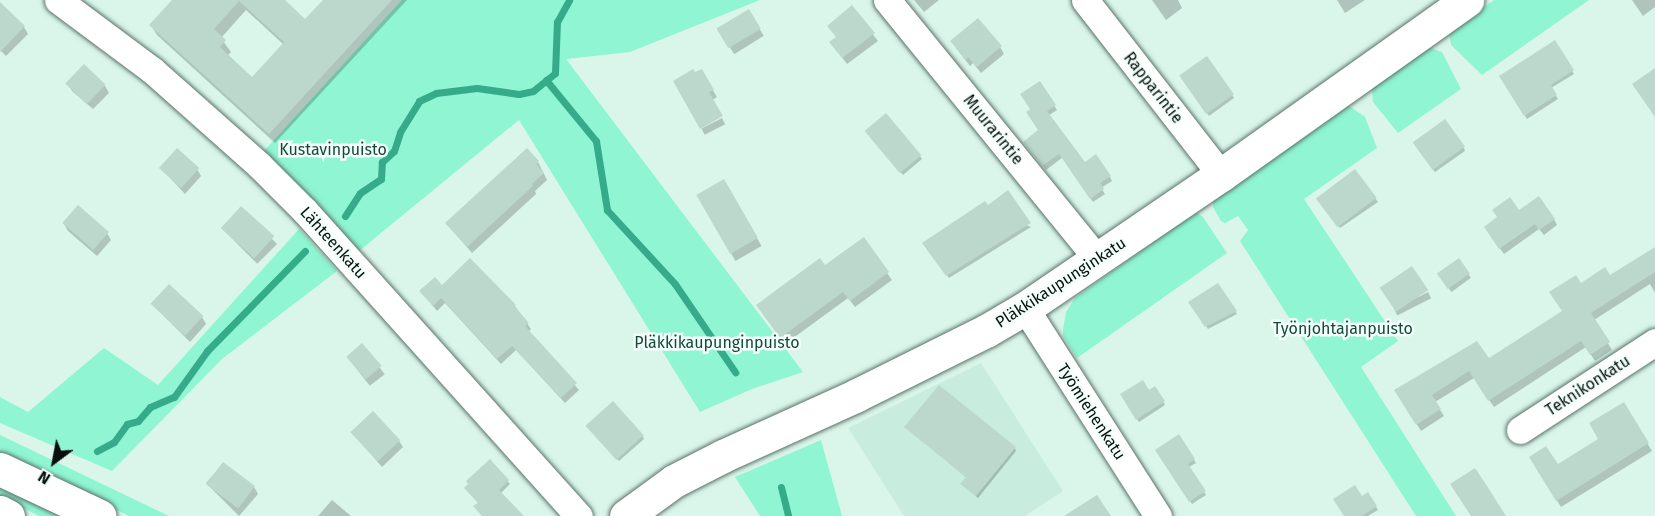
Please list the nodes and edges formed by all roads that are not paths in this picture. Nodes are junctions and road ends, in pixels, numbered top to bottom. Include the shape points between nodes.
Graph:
1 (58, 0) edge
2 (887, 0) edge
3 (1085, 0) edge
4 (1455, 3) edge
5 (1221, 175) junction
6 (1098, 260) junction
7 (1025, 308) junction
8 (1655, 342) edge
9 (1520, 430) dead end
10 (0, 469) edge
11 (0, 512) edge
12 (8, 516) edge
13 (100, 516) edge
14 (579, 516) edge
15 (626, 516) edge
16 (1158, 516) edge

1 - 14 street, Lähteenkatu via 152,70 267,172
2 - 6 street, Muurarintie
3 - 5 street, Rapparintie
4 - 5 street, Pläkkikaupunginkatu
5 - 6 street, Pläkkikaupunginkatu
6 - 7 street, Pläkkikaupunginkatu
7 - 15 street, Pläkkikaupunginkatu via 865,391 723,456 674,482
7 - 16 street, Työmiehenkatu
8 - 9 street, Teknikonkatu
10 - 13 street
11 - 12 street

